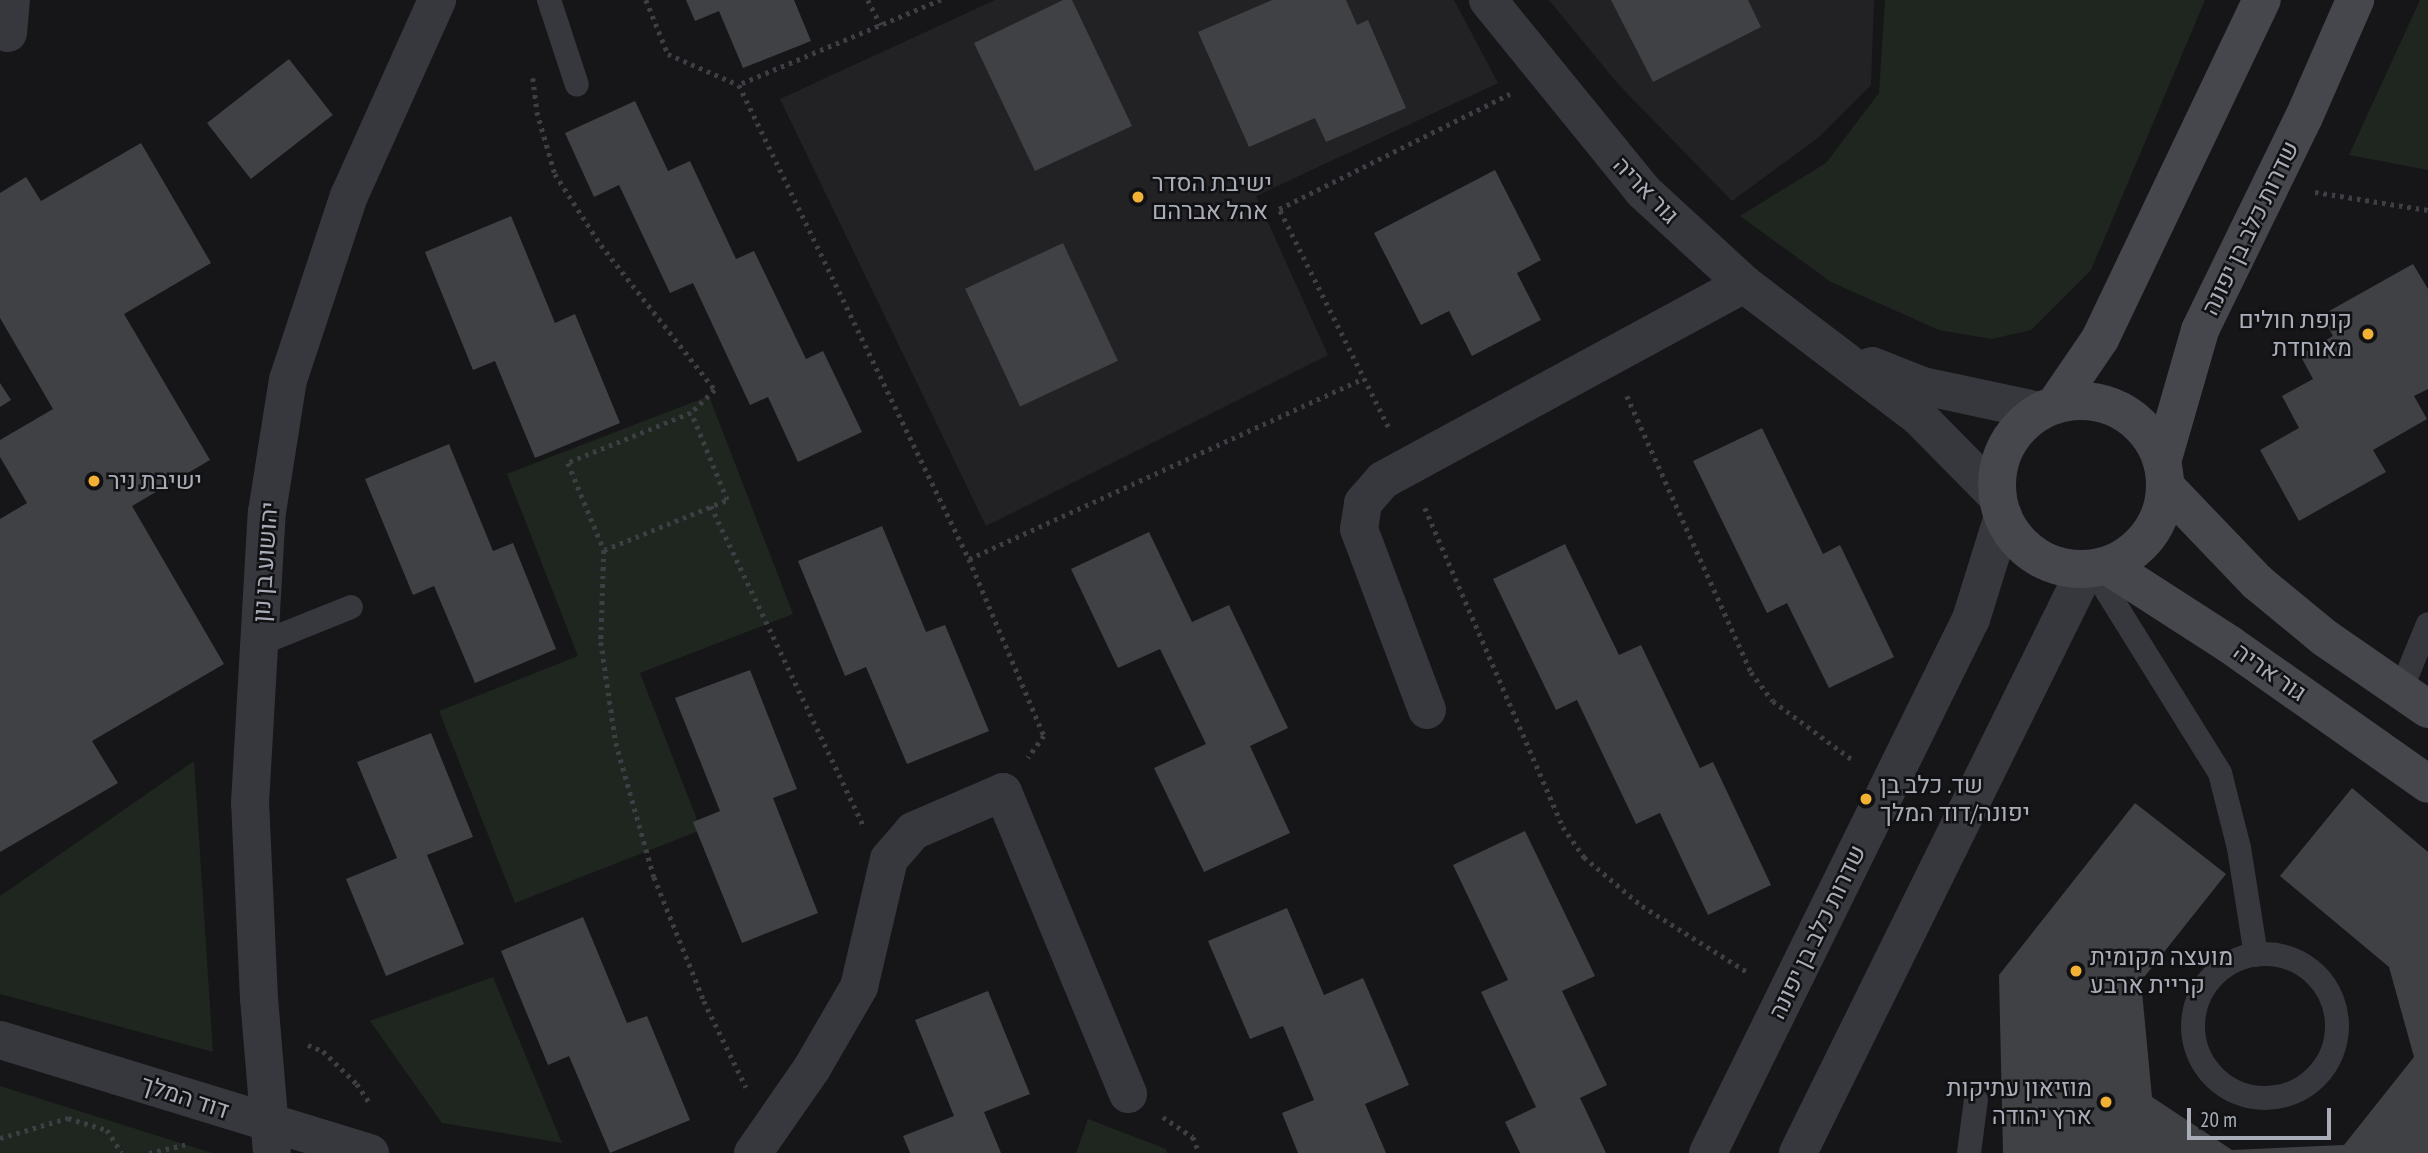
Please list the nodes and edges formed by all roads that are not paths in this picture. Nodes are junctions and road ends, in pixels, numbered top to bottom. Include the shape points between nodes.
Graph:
1 (437, 0) edge
2 (549, 0) edge
3 (1488, 0) edge
4 (2262, 0) edge
5 (2355, 0) edge
6 (577, 85) dead end
7 (1744, 284) junction
8 (1834, 352) junction
9 (2048, 408) junction
10 (2163, 474) junction
11 (2000, 507) junction
12 (2096, 568) junction
13 (351, 607) dead end
14 (2428, 624) edge
15 (259, 644) junction
16 (2414, 699) edge
17 (1427, 710) dead end
18 (2428, 783) edge
19 (2256, 955) junction
20 (0, 1041) edge
21 (1128, 1094) road end
22 (1976, 1099) dead end
23 (272, 1139) edge
24 (760, 1142) edge
25 (370, 1153) edge
26 (1708, 1153) edge
27 (1798, 1153) edge
28 (1969, 1153) edge

1 - 15 street, יהושוע בן נון via 349,195 288,380 267,512
2 - 6 lane
3 - 7 street, גור אריה via 1643,191
4 - 9 main road via 2100,339
5 - 10 main road, שדרות כלב בן יפונה via 2200,330
7 - 8 street, גור אריה
7 - 17 street via 1383,480 1363,503 1359,529
8 - 9 street, גור אריה via 1923,386
8 - 11 street, גור אריה via 1919,417
9 - 10 main road via 2100,403 2120,411 2139,425
9 - 11 main road via 2005,447 1998,472
10 - 12 main road via 2161,512 2149,535 2131,554
10 - 16 main road via 2257,582 2325,638
11 - 12 main road via 2016,539 2036,556 2060,567
11 - 26 street, שדרות כלב בן יפונה via 1970,619
12 - 18 main road, גור אריה via 2239,650
12 - 19 lane via 2220,774 2239,848
12 - 27 street
13 - 15 lane
14 - 16 lane
15 - 23 street, יהושוע בן נון via 250,803
19 - 19 lane via 2232,961 2206,986 2193,1019 2195,1044 2205,1067 2223,1085 2250,1098 2276,1098 2300,1090 2324,1070 2335,1047 2337,1022 2332,998 2318,977 2289,959
20 - 23 street, דוד המלך
21 - 24 street via 1003,792 913,831 889,859 859,987 812,1068
22 - 28 lane
23 - 25 street, דוד המלך

